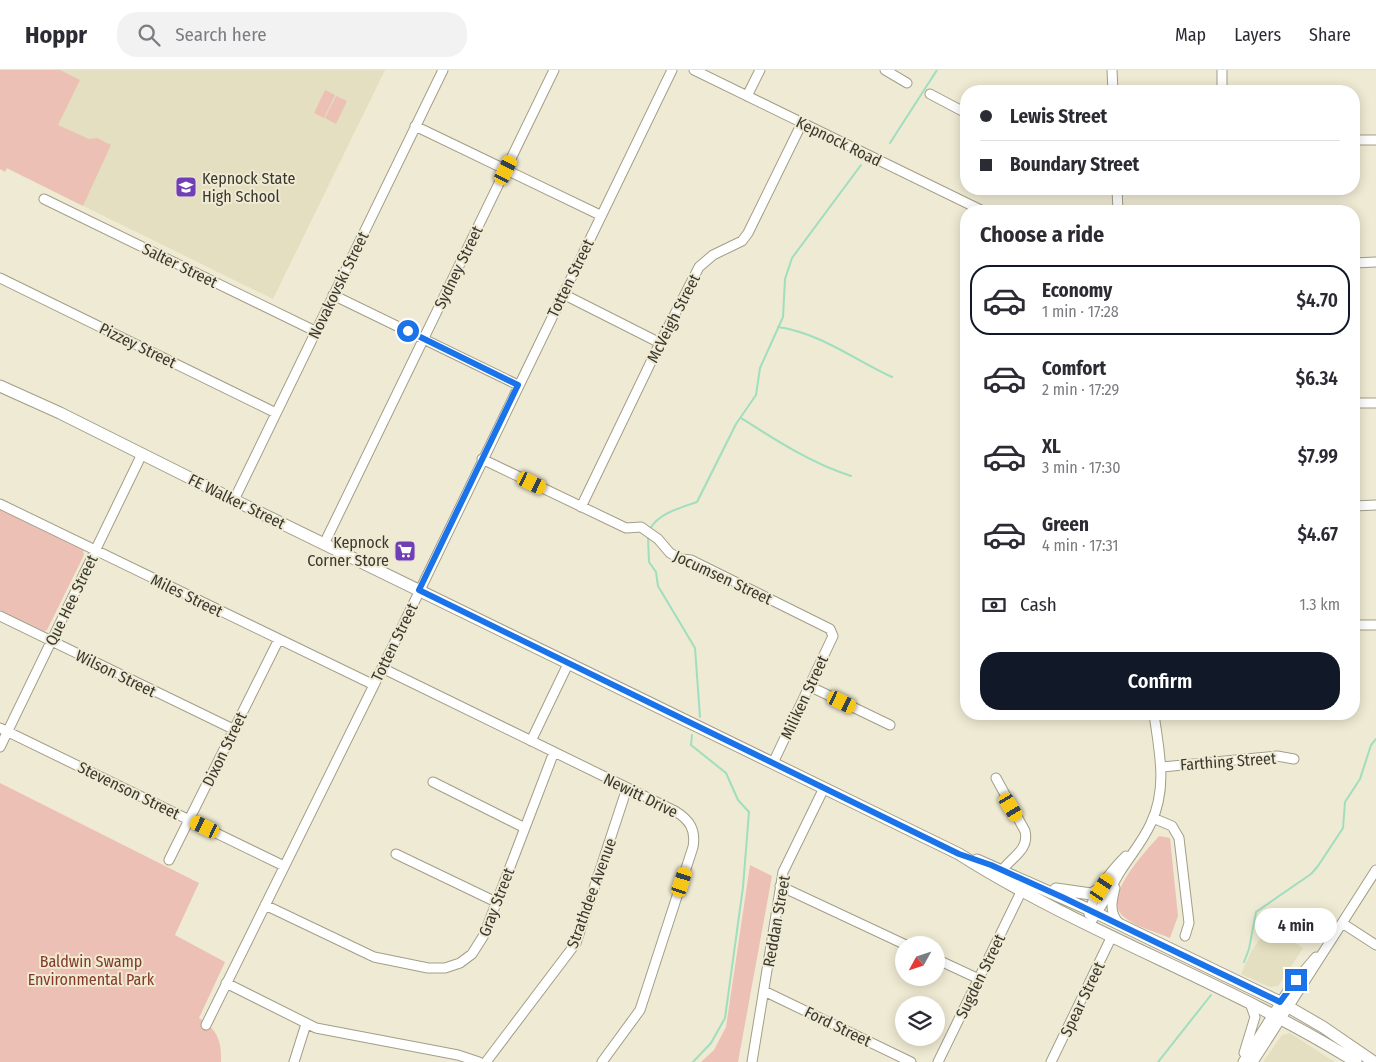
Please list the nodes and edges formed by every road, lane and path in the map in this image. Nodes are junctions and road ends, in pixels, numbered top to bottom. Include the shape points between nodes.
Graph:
1 (443, 70) edge
2 (554, 70) edge
3 (672, 70) edge
4 (694, 70) edge
5 (760, 70) edge
6 (885, 70) edge
7 (1112, 70) edge
8 (1222, 70) edge
9 (907, 83) dead end
10 (1113, 85) edge
11 (1222, 85) edge
12 (930, 94) dead end
13 (748, 96) junction
14 (960, 110) edge
15 (802, 123) junction
16 (415, 126) junction
17 (1360, 140) edge
18 (1376, 140) edge
19 (506, 170) junction
20 (44, 198) dead end
21 (971, 205) edge
22 (600, 215) junction
23 (1376, 262) edge
24 (1360, 263) edge
25 (0, 278) edge
26 (562, 294) junction
27 (333, 295) junction
28 (315, 331) junction
29 (423, 338) junction
30 (660, 343) junction
31 (518, 385) junction
32 (0, 386) edge
33 (1376, 402) edge
34 (1360, 403) edge
35 (276, 413) junction
36 (142, 454) junction
37 (482, 459) junction
38 (234, 500) junction
39 (0, 504) edge
40 (1376, 505) edge
41 (1360, 506) edge
42 (581, 507) junction
43 (324, 544) junction
44 (95, 551) junction
45 (419, 590) junction
46 (0, 616) edge
47 (1360, 624) edge
48 (1376, 624) edge
49 (832, 631) joint
50 (279, 639) junction
51 (51, 641) junction
52 (568, 664) junction
53 (382, 668) junction
54 (374, 685) junction
55 (809, 686) junction
56 (1155, 720) edge
57 (890, 725) dead end
58 (233, 729) junction
59 (4, 730) edge
60 (531, 741) junction
61 (0, 747) edge
62 (554, 752) junction
63 (1294, 758) dead end
64 (773, 763) junction
65 (1162, 767) junction
66 (996, 778) dead end
67 (433, 782) dead end
68 (626, 788) junction
69 (824, 788) junction
70 (1153, 818) junction
71 (189, 820) junction
72 (525, 828) junction
73 (1137, 846) junction
74 (396, 854) dead end
75 (169, 860) dead end
76 (284, 866) junction
77 (1376, 870) edge
78 (1119, 873) junction
79 (1000, 874) junction
80 (1018, 877) junction
81 (780, 886) junction
82 (1102, 888) junction
83 (1022, 890) junction
84 (496, 902) junction
85 (265, 905) junction
86 (1094, 912) junction
87 (1342, 923) junction
88 (1088, 924) junction
89 (1119, 924) junction
90 (1112, 936) junction
91 (1185, 936) dead end
92 (895, 940) edge
93 (1376, 945) edge
94 (945, 963) edge
95 (979, 979) junction
96 (226, 983) junction
97 (764, 991) junction
98 (1250, 1004) junction
99 (1285, 1005) junction
100 (1277, 1017) junction
101 (206, 1024) dead end
102 (306, 1024) junction
103 (294, 1062) edge
104 (479, 1062) edge
105 (486, 1062) edge
106 (602, 1062) edge
107 (752, 1062) edge
108 (911, 1062) edge
109 (938, 1062) edge
110 (1051, 1062) edge
111 (1241, 1062) edge
112 (1254, 1062) edge
113 (1356, 1062) edge
114 (1374, 1062) edge

1 - 16 street, Novakovski Street
2 - 19 street, Sydney Street
3 - 22 street, Totten Street
4 - 13 street, Kepnock Road
5 - 13 street
6 - 9 street
7 - 10 street
8 - 11 street
12 - 14 street
13 - 15 street, Kepnock Road
15 - 21 street, Kepnock Road
15 - 30 street, McVeigh Street via 748,233 742,241 699,266
16 - 19 street
16 - 27 street, Novakovski Street
17 - 18 street
19 - 22 street
19 - 29 street, Sydney Street
20 - 28 street, Salter Street
22 - 26 street, Totten Street
23 - 24 street
25 - 35 street, Pizzey Street
26 - 30 street
26 - 31 street, Totten Street
27 - 28 street, Novakovski Street
27 - 29 street
28 - 35 street, Novakovski Street
29 - 31 street
29 - 43 street, Sydney Street
30 - 42 street, McVeigh Street
31 - 37 street, Totten Street
32 - 36 main road, FE Walker Street
33 - 34 street
35 - 38 street, Novakovski Street
36 - 38 main road, FE Walker Street
36 - 44 street, Que Hee Street
37 - 42 street, Jocumsen Street
37 - 45 street, Totten Street
38 - 43 main road, FE Walker Street
39 - 44 street, Miles Street
40 - 41 street
42 - 49 street, Jocumsen Street via 626,528 641,527 680,559 691,560 828,626
43 - 45 main road, FE Walker Street
44 - 50 street, Miles Street
44 - 51 street, Que Hee Street
45 - 52 main road, FE Walker Street
45 - 53 street, Totten Street
46 - 51 street, Wilson Street
47 - 48 street
49 - 55 street, Miliken Street via 833,636
50 - 54 street, Miles Street
50 - 58 street, Dixon Street
51 - 58 street, Wilson Street
51 - 59 street, Que Hee Street
52 - 60 street
52 - 64 main road, FE Walker Street
53 - 54 street, Totten Street
53 - 60 street, Newitt Drive
54 - 76 street, Totten Street
55 - 57 street
55 - 64 street, Miliken Street
56 - 65 street
58 - 71 street, Dixon Street
59 - 61 street, Que Hee Street
59 - 71 street, Stevenson Street
60 - 62 street, Newitt Drive
62 - 68 street, Newitt Drive
62 - 72 street, Gray Street
63 - 65 street, Farthing Street via 1277,756
64 - 69 main road, FE Walker Street
65 - 70 street via 1160,796
66 - 79 street via 1027,840
67 - 72 street
68 - 105 street, Strathdee Avenue via 576,943
68 - 106 street, Newitt Drive via 682,815 692,826 694,840 640,1010
69 - 79 main road, FE Walker Street
69 - 81 street, Reddan Street via 783,872
70 - 73 street
70 - 91 street via 1172,826 1178,834 1189,923
71 - 75 street, Dixon Street
71 - 76 street, Stevenson Street
72 - 84 street, Gray Street
73 - 78 street
73 - 82 street via 1115,867
74 - 84 street
76 - 85 street, Totten Street
77 - 87 street
78 - 86 street
78 - 89 street via 1112,909
79 - 80 main road, FE Walker Street
79 - 83 main road, FE Walker Street
80 - 82 main road via 1073,893 1091,894
80 - 86 main road, FE Walker Street
81 - 92 street
81 - 97 street, Reddan Street
82 - 86 street
83 - 88 main road, FE Walker Street
83 - 95 street, Sugden Street
84 - 85 street, Gray Street via 484,935 472,954 453,966 436,969 374,957
85 - 96 street, Totten Street
86 - 88 street
86 - 89 main road, FE Walker Street
87 - 93 street
87 - 99 street
88 - 90 main road, FE Walker Street
89 - 99 main road, FE Walker Street
90 - 98 main road, FE Walker Street
90 - 110 street, Spear Street
94 - 95 street
95 - 109 street, Sugden Street
96 - 101 street, Totten Street
96 - 102 street
97 - 107 street, Reddan Street
97 - 108 street, Ford Street
98 - 100 main road, FE Walker Street
98 - 111 street via 1255,1013 1254,1021
99 - 100 street
99 - 114 main road, FE Walker Street
100 - 111 street
100 - 112 street
100 - 113 main road, FE Walker Street
102 - 103 street
102 - 104 street via 328,1032 458,1054

